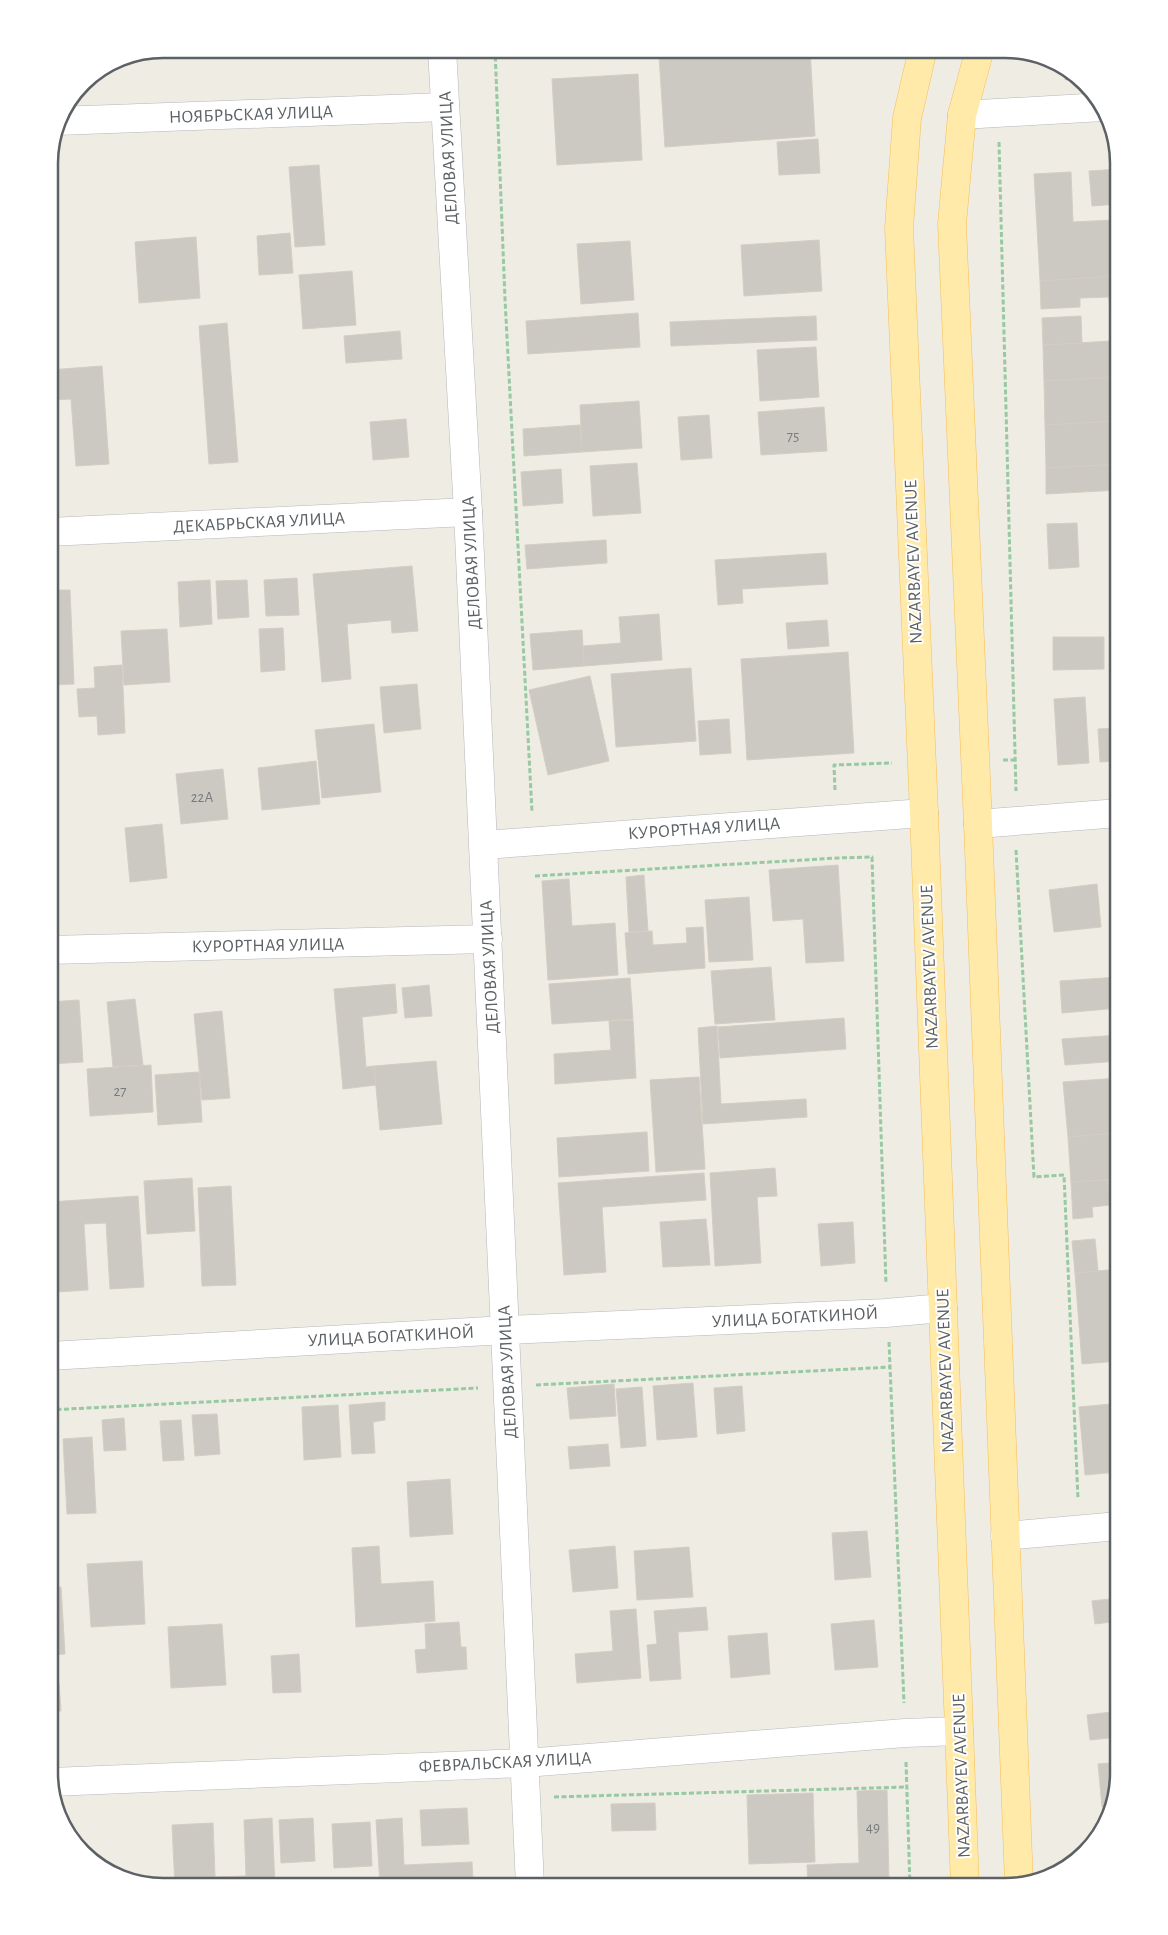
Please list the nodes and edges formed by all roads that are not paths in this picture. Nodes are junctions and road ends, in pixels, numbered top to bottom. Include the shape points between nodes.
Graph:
1 (442, 58) edge
2 (921, 58) edge
3 (978, 58) edge
4 (1095, 107) edge
5 (445, 108) junction
6 (962, 115) junction
7 (67, 121) edge
8 (468, 512) junction
9 (58, 532) edge
10 (924, 813) junction
11 (1110, 814) edge
12 (978, 824) junction
13 (484, 845) junction
14 (488, 939) junction
15 (58, 950) edge
16 (942, 1308) junction
17 (506, 1330) junction
18 (58, 1355) edge
19 (1110, 1527) edge
20 (1005, 1536) junction
21 (959, 1730) junction
22 (524, 1763) junction
23 (58, 1782) edge
24 (530, 1877) edge
25 (1019, 1877) edge
26 (965, 1878) edge

1 - 5 street, ДЕЛОВАЯ УЛИЦА
2 - 10 main road, NAZARBAYEV AVENUE via 907,118 899,228
3 - 6 main road
4 - 6 street
5 - 7 street, НОЯБРЬСКАЯ УЛИЦА
5 - 8 street, ДЕЛОВАЯ УЛИЦА
6 - 12 main road via 952,224
8 - 9 street, ДЕКАБРЬСКАЯ УЛИЦА
8 - 13 street, ДЕЛОВАЯ УЛИЦА
10 - 13 street, КУРОРТНАЯ УЛИЦА
10 - 16 main road, NAZARBAYEV AVENUE
11 - 12 street
12 - 20 main road
13 - 14 street, ДЕЛОВАЯ УЛИЦА
14 - 15 street, КУРОРТНАЯ УЛИЦА
14 - 17 street, ДЕЛОВАЯ УЛИЦА
16 - 17 street, УЛИЦА БОГАТКИНОЙ
16 - 21 main road, NAZARBAYEV AVENUE
17 - 18 street, УЛИЦА БОГАТКИНОЙ
17 - 22 street, ДЕЛОВАЯ УЛИЦА
19 - 20 street
20 - 25 main road
21 - 22 street, ФЕВРАЛЬСКАЯ УЛИЦА
21 - 26 main road, NAZARBAYEV AVENUE
22 - 23 street, ФЕВРАЛЬСКАЯ УЛИЦА
22 - 24 street, ДЕЛОВАЯ УЛИЦА

